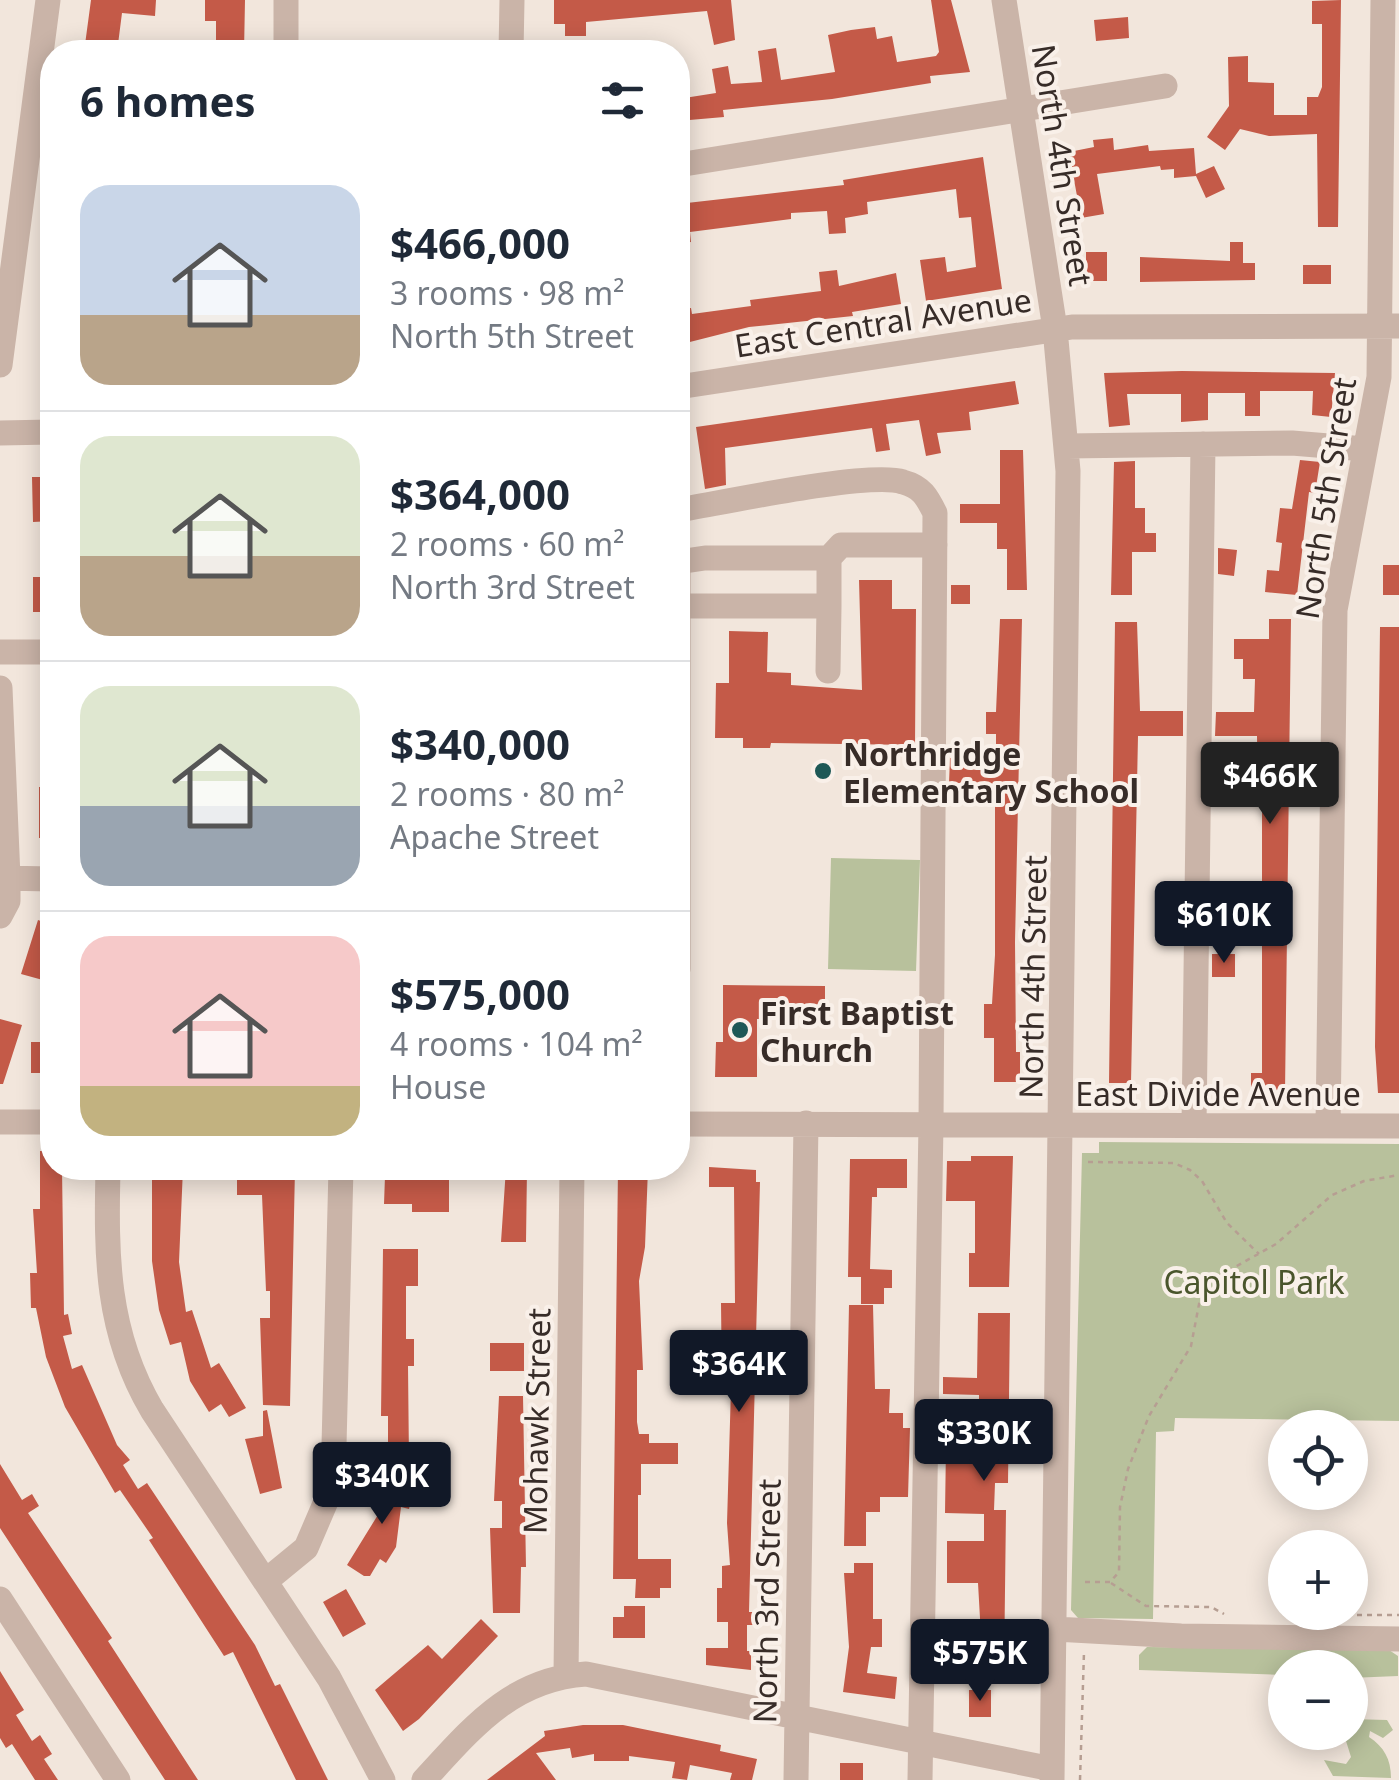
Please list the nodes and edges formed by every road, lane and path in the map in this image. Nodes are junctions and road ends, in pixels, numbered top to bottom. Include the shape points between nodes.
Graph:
1 (48, 0) edge
2 (286, 0) edge
3 (512, 0) edge
4 (1004, 0) edge
5 (1383, 0) edge
6 (43, 40) edge
7 (286, 40) edge
8 (511, 40) edge
9 (40, 61) edge
10 (1165, 86) dead end
11 (1021, 110) junction
12 (690, 163) edge
13 (1390, 326) edge
14 (1056, 328) junction
15 (0, 364) edge
16 (690, 385) edge
17 (40, 432) edge
18 (0, 433) edge
19 (1203, 444) junction
20 (1067, 446) junction
21 (1366, 450) junction
22 (690, 508) edge
23 (935, 545) junction
24 (829, 558) junction
25 (690, 560) edge
26 (690, 606) edge
27 (829, 606) junction
28 (0, 652) edge
29 (40, 652) edge
30 (828, 671) dead end
31 (0, 688) edge
32 (4, 878) edge
33 (40, 878) edge
34 (0, 916) edge
35 (0, 1122) edge
36 (40, 1122) edge
37 (806, 1123) junction
38 (690, 1124) edge
39 (931, 1124) junction
40 (1062, 1125) junction
41 (1194, 1125) junction
42 (1328, 1126) junction
43 (1399, 1126) edge
44 (1088, 1162) dead end
45 (1399, 1175) edge
46 (108, 1180) edge
47 (342, 1180) edge
48 (572, 1180) edge
49 (1260, 1254) junction
50 (267, 1580) junction
51 (1085, 1582) dead end
52 (1110, 1582) junction
53 (0, 1599) edge
54 (1225, 1615) dead end
55 (1368, 1615) edge
56 (1399, 1615) edge
57 (1055, 1629) junction
58 (1399, 1639) edge
59 (1084, 1650) dead end
60 (566, 1675) junction
61 (797, 1714) junction
62 (920, 1742) junction
63 (1052, 1775) edge
64 (118, 1780) edge
65 (383, 1780) edge
66 (424, 1780) edge
67 (796, 1780) edge
68 (920, 1780) edge
69 (1080, 1780) edge

1 - 6 street
2 - 7 street
3 - 8 street
4 - 11 street, North 4th Street
5 - 13 street, North 5th Street
9 - 15 street
10 - 11 street
11 - 12 street
11 - 14 street, North 4th Street
13 - 14 street, East Central Avenue
13 - 21 street, North 5th Street
14 - 16 street, East Central Avenue
14 - 20 street, North 4th Street
17 - 18 street
19 - 20 street
19 - 21 street
19 - 41 street
20 - 40 street, North 4th Street
21 - 42 street, North 5th Street via 1336,595
22 - 23 street via 900,480 924,491 935,513
23 - 24 street via 841,545
23 - 39 street
24 - 25 street
24 - 27 street
26 - 27 street
27 - 30 street
28 - 29 street
31 - 32 street
32 - 33 street
32 - 34 street via 8,901
35 - 36 street
37 - 38 street, East Divide Avenue
37 - 39 street, East Divide Avenue
37 - 61 street, North 3rd Street
39 - 40 street, East Divide Avenue
39 - 62 street
40 - 41 street, East Divide Avenue
40 - 57 street, North 4th Street
41 - 42 street, East Divide Avenue
42 - 43 street, East Divide Avenue
44 - 49 path via 1174,1162 1190,1170
45 - 49 path via 1332,1195
46 - 50 street via 106,1263 122,1347 152,1410
47 - 50 street via 333,1485 306,1548
48 - 60 street, Mohawk Street
49 - 52 path via 1210,1281 1200,1299 1191,1346 1128,1469 1120,1507 1122,1565
50 - 65 street
51 - 52 path
52 - 54 path via 1146,1606 1211,1607
53 - 64 street
55 - 56 path
57 - 58 street
57 - 63 street, North 4th Street
59 - 69 path
60 - 61 street via 604,1675
60 - 66 street via 500,1702
61 - 62 street
61 - 67 street, North 3rd Street
62 - 63 street
62 - 68 street

